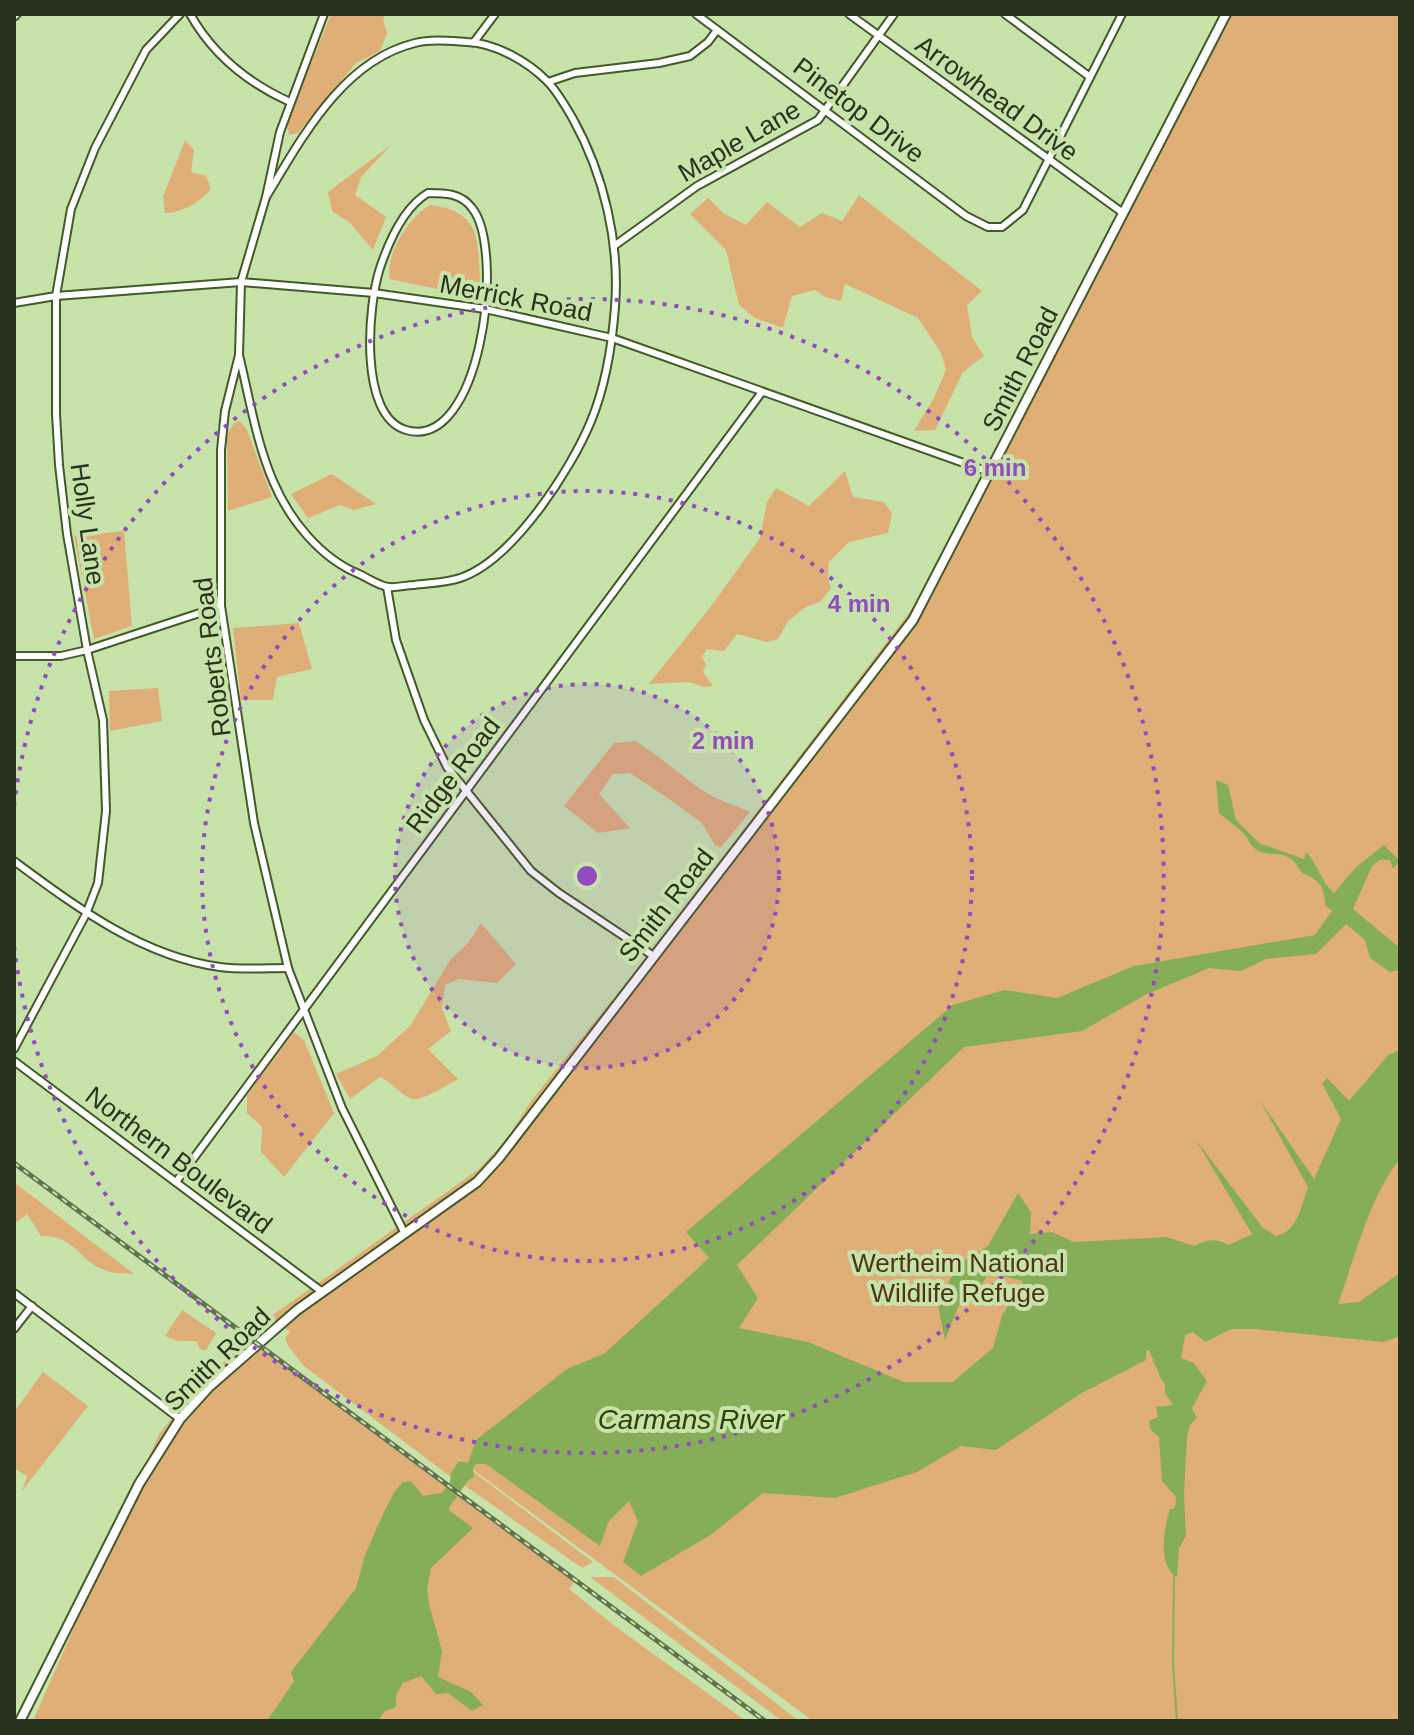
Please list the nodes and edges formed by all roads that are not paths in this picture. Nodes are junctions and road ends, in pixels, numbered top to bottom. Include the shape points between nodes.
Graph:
1 (180, 14) edge
2 (190, 14) edge
3 (324, 14) edge
4 (495, 14) edge
5 (696, 14) edge
6 (849, 14) edge
7 (894, 14) edge
8 (1005, 14) edge
9 (1122, 14) edge
10 (1226, 14) edge
11 (717, 30) junction
12 (877, 35) junction
13 (474, 42) junction
14 (1090, 77) junction
15 (548, 82) junction
16 (290, 102) junction
17 (827, 110) junction
18 (1049, 161) junction
19 (266, 197) junction
20 (1123, 213) junction
21 (614, 246) junction
22 (241, 282) junction
23 (374, 293) junction
24 (56, 296) junction
25 (14, 303) edge
26 (485, 309) junction
27 (612, 338) junction
28 (239, 355) junction
29 (762, 392) junction
30 (989, 472) junction
31 (387, 587) junction
32 (221, 606) junction
33 (87, 650) junction
34 (14, 656) edge
35 (465, 791) junction
36 (14, 861) edge
37 (86, 914) junction
38 (652, 955) junction
39 (288, 968) junction
40 (303, 1011) junction
41 (14, 1049) edge
42 (14, 1061) edge
43 (176, 1182) junction
44 (405, 1234) junction
45 (321, 1291) junction
46 (14, 1293) edge
47 (32, 1306) junction
48 (14, 1329) edge
49 (180, 1419) junction
50 (20, 1721) edge

1 - 24 street, Holly Lane via 146,50 95,148 71,209
2 - 16 street via 240,75
3 - 16 street, Roberts Road
4 - 13 street
5 - 11 street, Pinetop Drive
6 - 12 street, Arrowhead Drive
7 - 12 street, Maple Lane
8 - 14 street
9 - 14 street
10 - 20 street, Smith Road
11 - 15 street via 690,56
11 - 17 street, Pinetop Drive
12 - 17 street, Maple Lane
12 - 18 street, Arrowhead Drive
13 - 15 street via 507,52
13 - 19 street via 417,42 365,65 314,122
14 - 18 street
15 - 21 street via 594,163
16 - 19 street, Roberts Road
17 - 18 street, Pinetop Drive via 966,216 988,227 1002,227 1023,210
17 - 21 street, Maple Lane via 818,120 697,186
18 - 20 street, Arrowhead Drive
19 - 22 street, Roberts Road
20 - 30 street, Smith Road
21 - 27 street
22 - 23 street, Merrick Road
22 - 24 street, Merrick Road
22 - 28 street, Roberts Road
23 - 26 street, Merrick Road
23 - 26 street via 392,239 409,210 428,193 449,193 474,209 480,224 486,252
23 - 26 street via 370,335 380,404 389,420 417,433 432,430 455,408 480,346
24 - 25 street, Merrick Road
24 - 33 street, Holly Lane via 59,465
26 - 27 street, Merrick Road
27 - 29 street, Merrick Road
27 - 31 street via 591,421 555,487 525,526 461,578
28 - 31 street via 273,482 294,519 325,554
28 - 32 street, Roberts Road via 221,450
29 - 30 street, Merrick Road
29 - 35 street, Ridge Road
30 - 38 street, Smith Road via 913,620
31 - 35 street via 396,640 424,720
32 - 33 street
32 - 39 street, Roberts Road via 254,823
33 - 34 street
33 - 37 street, Holly Lane via 103,720 106,811 98,883
35 - 38 street via 531,871
35 - 40 street, Ridge Road
36 - 37 street
37 - 39 street via 125,935 220,967
37 - 41 street, Holly Lane
38 - 44 street, Smith Road via 499,1158 458,1197
39 - 40 street, Roberts Road
40 - 43 street, Ridge Road
40 - 44 street, Roberts Road via 342,1108
42 - 43 street, Northern Boulevard
43 - 45 street, Northern Boulevard
44 - 45 street, Smith Road
45 - 49 street, Smith Road via 209,1387
46 - 47 street
47 - 48 street
47 - 49 street
49 - 50 street, Smith Road via 139,1484

